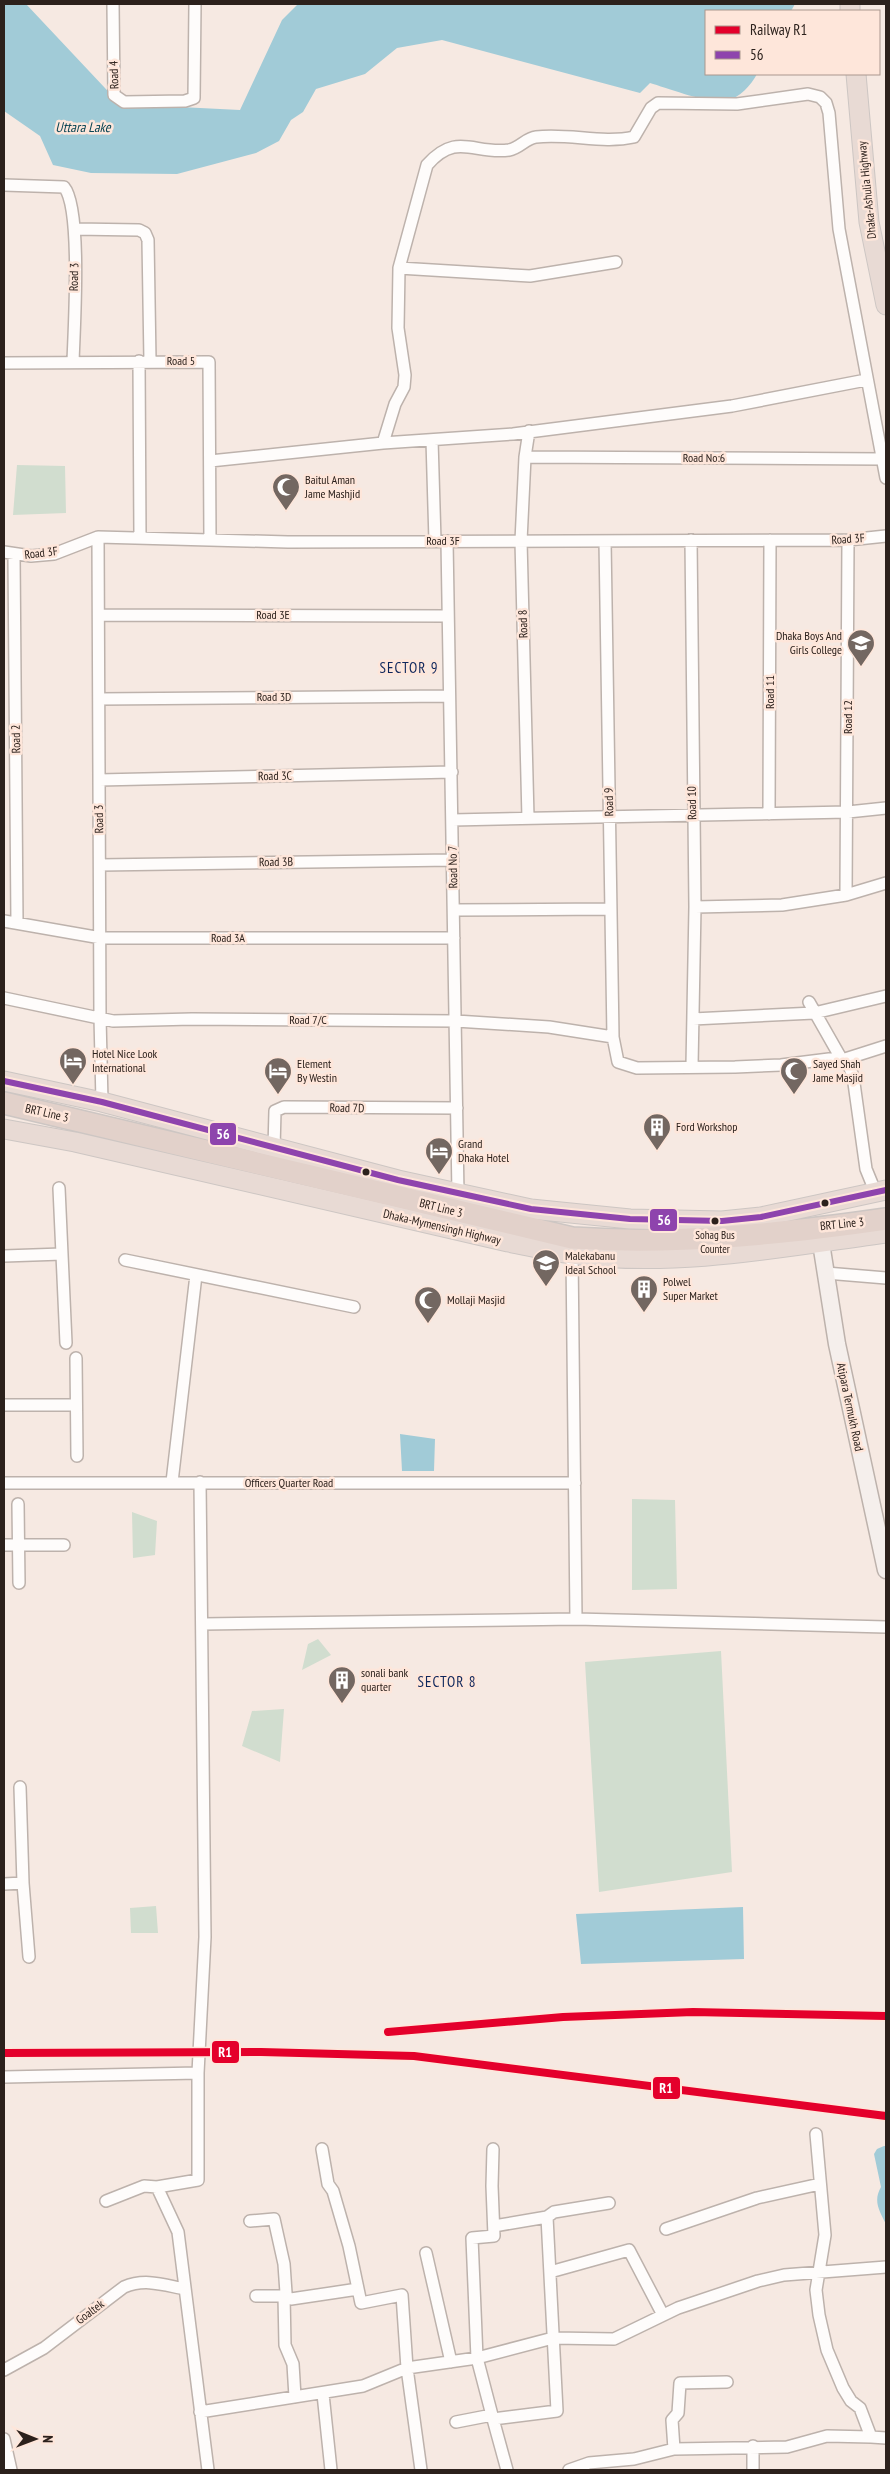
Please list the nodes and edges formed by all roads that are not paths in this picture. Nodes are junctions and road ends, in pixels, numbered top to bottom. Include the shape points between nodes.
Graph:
1 (113, 4) edge
2 (195, 4) edge
3 (856, 75) edge
4 (4, 185) edge
5 (75, 229) junction
6 (616, 262) dead end
7 (399, 268) junction
8 (886, 305) edge
9 (144, 361) junction
10 (73, 362) junction
11 (4, 363) edge
12 (866, 380) junction
13 (529, 431) junction
14 (432, 440) junction
15 (384, 443) junction
16 (525, 458) junction
17 (883, 458) junction
18 (210, 461) junction
19 (886, 478) edge
20 (886, 536) edge
21 (98, 537) junction
22 (140, 538) junction
23 (210, 540) junction
24 (691, 540) junction
25 (770, 540) junction
26 (848, 540) junction
27 (441, 541) junction
28 (521, 541) junction
29 (605, 541) junction
30 (9, 553) edge
31 (99, 615) junction
32 (448, 616) junction
33 (449, 696) junction
34 (99, 699) junction
35 (452, 772) junction
36 (99, 780) junction
37 (886, 808) edge
38 (848, 812) junction
39 (770, 814) junction
40 (692, 815) junction
41 (609, 817) junction
42 (528, 818) junction
43 (452, 820) junction
44 (453, 860) junction
45 (100, 865) junction
46 (886, 883) edge
47 (846, 895) junction
48 (695, 907) junction
49 (610, 908) junction
50 (454, 910) junction
51 (4, 921) edge
52 (17, 922) junction
53 (101, 938) junction
54 (454, 938) junction
55 (886, 996) edge
56 (4, 998) edge
57 (809, 1002) dead end
58 (814, 1013) junction
59 (100, 1017) junction
60 (693, 1019) junction
61 (456, 1021) junction
62 (613, 1037) junction
63 (886, 1046) edge
64 (842, 1060) junction
65 (692, 1066) junction
66 (4, 1080) edge
67 (102, 1102) junction
68 (4, 1103) edge
69 (457, 1108) junction
70 (4, 1128) edge
71 (274, 1148) junction
72 (59, 1188) dead end
73 (881, 1191) edge
74 (458, 1194) junction
75 (886, 1219) edge
76 (881, 1235) edge
77 (821, 1243) junction
78 (62, 1254) junction
79 (572, 1254) junction
80 (4, 1256) edge
81 (125, 1260) dead end
82 (826, 1273) junction
83 (196, 1275) junction
84 (886, 1278) edge
85 (354, 1307) dead end
86 (66, 1343) dead end
87 (76, 1358) dead end
88 (4, 1405) edge
89 (76, 1405) junction
90 (77, 1456) dead end
91 (172, 1482) junction
92 (200, 1482) junction
93 (4, 1483) edge
94 (575, 1483) junction
95 (18, 1504) dead end
96 (19, 1545) junction
97 (64, 1545) dead end
98 (4, 1546) edge
99 (886, 1570) edge
100 (19, 1583) dead end
101 (576, 1619) junction
102 (202, 1624) junction
103 (886, 1627) edge
104 (20, 1787) dead end
105 (23, 1883) junction
106 (4, 1884) edge
107 (29, 1957) dead end
108 (198, 2074) junction
109 (4, 2077) edge
110 (816, 2134) dead end
111 (322, 2149) dead end
112 (492, 2149) dead end
113 (820, 2184) junction
114 (157, 2186) junction
115 (106, 2201) dead end
116 (609, 2203) dead end
117 (547, 2217) junction
118 (250, 2221) dead end
119 (494, 2226) junction
120 (666, 2229) dead end
121 (426, 2253) dead end
122 (886, 2267) edge
123 (550, 2272) junction
124 (818, 2273) junction
125 (185, 2289) junction
126 (358, 2289) junction
127 (256, 2296) dead end
128 (284, 2296) junction
129 (663, 2315) junction
130 (553, 2338) junction
131 (477, 2358) junction
132 (451, 2362) junction
133 (407, 2368) junction
134 (4, 2370) edge
135 (727, 2382) dead end
136 (323, 2394) junction
137 (295, 2397) junction
138 (200, 2412) junction
139 (492, 2417) junction
140 (456, 2422) dead end
141 (872, 2437) junction
142 (886, 2438) edge
143 (4, 2439) edge
144 (753, 2446) junction
145 (674, 2449) junction
146 (11, 2470) edge
147 (208, 2470) edge
148 (331, 2470) edge
149 (421, 2470) edge
150 (507, 2470) edge
151 (569, 2470) edge
152 (753, 2470) edge

1 - 2 street, Road 4 via 114,95 124,102 194,98
3 - 8 highway, Dhaka-Ashulia Highway via 869,222
4 - 5 street, Road 3 via 64,186 69,192
5 - 9 street via 139,230 145,233 148,247
5 - 10 street, Road 3
6 - 7 street via 530,276
7 - 12 street via 428,165 444,149 452,146 502,151 517,149 534,137 623,140 634,137 651,108 658,103 737,104 808,94 820,97 829,113 839,228
7 - 15 street via 398,328 404,387 395,404
9 - 10 street, Road 5
9 - 18 street, Road 5 via 209,362
9 - 22 street
10 - 11 street, Road 5
12 - 13 street via 732,406
12 - 17 street
13 - 14 street
13 - 16 street, Road 8
14 - 15 street
14 - 27 street, Road No 7
15 - 18 street
16 - 17 street, Road No:6
16 - 28 street, Road 8
17 - 19 street
18 - 23 street, Road 5
20 - 26 street, Road 3F
21 - 22 street, Road 3F
21 - 30 street, Road 3F via 54,554
21 - 31 street, Road 3
22 - 23 street, Road 3F
23 - 27 street, Road 3F
24 - 25 street, Road 3F
24 - 29 street, Road 3F
24 - 40 street, Road 10
25 - 26 street, Road 3F
25 - 39 street, Road 11
26 - 38 street, Road 12
27 - 28 street, Road 3F
27 - 32 street, Road No 7
28 - 29 street, Road 3F
28 - 42 street, Road 8
29 - 41 street, Road 9
30 - 52 street, Road 2
31 - 32 street, Road 3E
31 - 34 street, Road 3
32 - 33 street, Road No 7
33 - 34 street, Road 3D
33 - 35 street, Road No 7
34 - 36 street, Road 3
35 - 36 street, Road 3C
35 - 43 street, Road No 7
36 - 45 street, Road 3
37 - 38 street
38 - 39 street
38 - 47 street, Road 12
39 - 40 street
40 - 41 street
40 - 48 street, Road 10
41 - 42 street
41 - 49 street, Road 9
42 - 43 street
43 - 44 street, Road No 7
44 - 45 street, Road 3B
44 - 50 street, Road No 7
45 - 53 street, Road 3
46 - 47 street
47 - 48 street via 782,905
48 - 60 street, Road 10
49 - 50 street
49 - 62 street, Road 9
50 - 54 street, Road No 7
51 - 52 street, Road 3A
52 - 53 street, Road 3A
53 - 54 street, Road 3A
53 - 59 street, Road 3
54 - 61 street, Road No 7
55 - 58 street
56 - 59 street, Road 7/C
57 - 58 street
58 - 60 street
58 - 64 street
59 - 61 street, Road 7/C via 113,1021
59 - 67 street, Road 3
60 - 65 street, Road 10
61 - 62 street, Road 7/C via 549,1027
61 - 69 street, Road No 7
62 - 65 street, Road 9 via 618,1062 637,1068
63 - 64 street
64 - 65 street via 830,1058 736,1067
64 - 73 street via 853,1076 866,1169
66 - 67 highway
67 - 71 highway
68 - 75 highway, BRT Line 3 via 572,1238 627,1242 691,1240
69 - 71 street, Road 7D via 284,1107 275,1111
69 - 74 street, Road No 7
70 - 79 highway, Dhaka-Mymensingh Highway
71 - 74 highway
72 - 78 street
73 - 74 highway via 761,1217 682,1221 531,1209
76 - 77 highway, Dhaka-Mymensingh Highway
77 - 79 highway, Dhaka-Mymensingh Highway via 689,1257 621,1258
77 - 82 main road, Atipara Termukh Road
78 - 80 street
78 - 86 street
79 - 94 street
81 - 83 street
82 - 84 street
82 - 99 main road, Atipara Termukh Road via 837,1344
83 - 85 street
83 - 91 street
87 - 89 street
88 - 89 street
89 - 90 street
91 - 92 street, Officers Quarter Road
91 - 93 street, Officers Quarter Road
92 - 94 street, Officers Quarter Road
92 - 102 street
94 - 101 street
95 - 96 street
96 - 97 street
96 - 98 street
96 - 100 street
101 - 102 street
101 - 103 street
102 - 108 street via 206,1937
104 - 105 street
105 - 106 street
105 - 107 street
108 - 109 street
108 - 114 street via 198,2180
110 - 113 street
111 - 126 street via 328,2184 349,2246
112 - 119 street
113 - 120 street via 757,2198
113 - 124 street via 824,2235
114 - 115 street via 144,2186
114 - 125 street via 178,2232
116 - 117 street via 554,2212
117 - 119 street
117 - 123 street
118 - 128 street via 274,2219 284,2264
119 - 131 street via 494,2236 472,2238
121 - 132 street
122 - 124 street
123 - 129 street via 629,2250
123 - 130 street
124 - 129 street via 784,2275 758,2281
124 - 141 street via 816,2290 827,2350 843,2388 860,2408
125 - 134 street, Goaltek via 152,2282 136,2282 124,2287 44,2348
125 - 138 street
126 - 128 street via 291,2299
126 - 133 street via 361,2302 402,2295
127 - 128 street
128 - 137 street via 285,2345 294,2364
129 - 130 street via 614,2339
130 - 131 street
130 - 139 street via 556,2411
131 - 132 street
131 - 139 street
132 - 133 street
133 - 136 street via 363,2386
133 - 149 street
135 - 145 street via 680,2383 678,2413 672,2420
136 - 137 street
136 - 148 street
137 - 138 street
138 - 147 street
139 - 140 street
139 - 150 street
141 - 142 street
141 - 144 street via 827,2436 787,2447
143 - 146 street
144 - 145 street
144 - 152 street
145 - 151 street via 634,2459 589,2463

